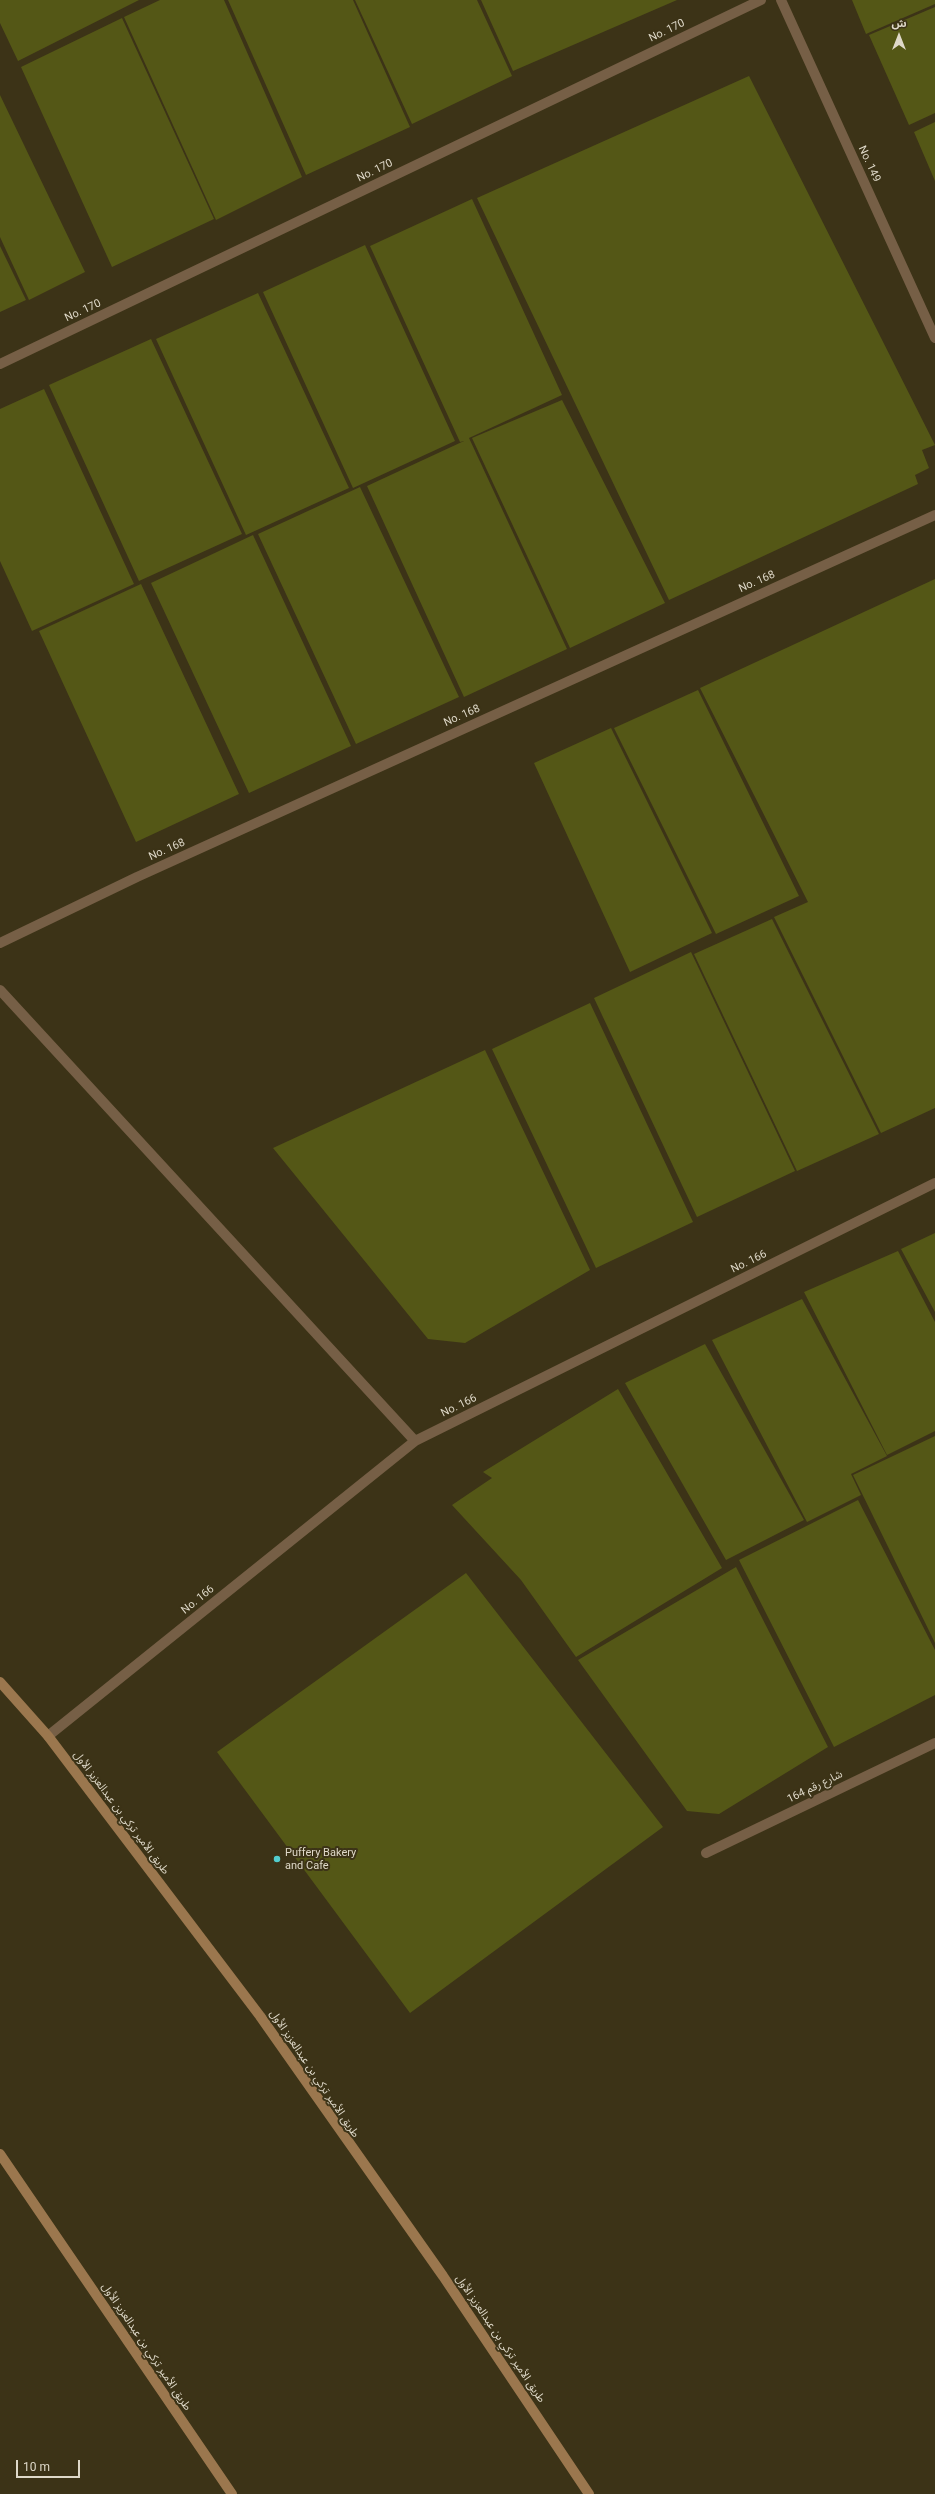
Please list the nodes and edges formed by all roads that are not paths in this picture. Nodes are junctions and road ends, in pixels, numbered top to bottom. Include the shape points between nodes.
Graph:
1 (761, 0) edge
2 (781, 0) edge
3 (935, 338) edge
4 (0, 364) edge
5 (935, 515) edge
6 (0, 943) edge
7 (0, 990) edge
8 (935, 1183) edge
9 (415, 1441) junction
10 (0, 1682) edge
11 (48, 1736) junction
12 (935, 1743) edge
13 (706, 1853) dead end
14 (0, 2154) edge
15 (224, 2482) junction
16 (229, 2494) edge
17 (232, 2494) edge
18 (589, 2494) edge

1 - 4 street, No. 170
2 - 3 street, No. 149
5 - 6 street, No. 168 via 137,877
7 - 9 street
8 - 9 street, No. 166
9 - 11 street, No. 166
10 - 11 main road, طريق الأمير تركي بن عبدالعزيز الأول
11 - 18 main road, طريق الأمير تركي بن عبدالعزيز الأول via 260,2016 442,2276
12 - 13 street, شارع رقم 164
14 - 15 main road, طريق الأمير تركي بن عبدالعزيز الأول
15 - 16 main road
15 - 17 main road, طريق الأمير تركي بن عبدالعزيز الأول

